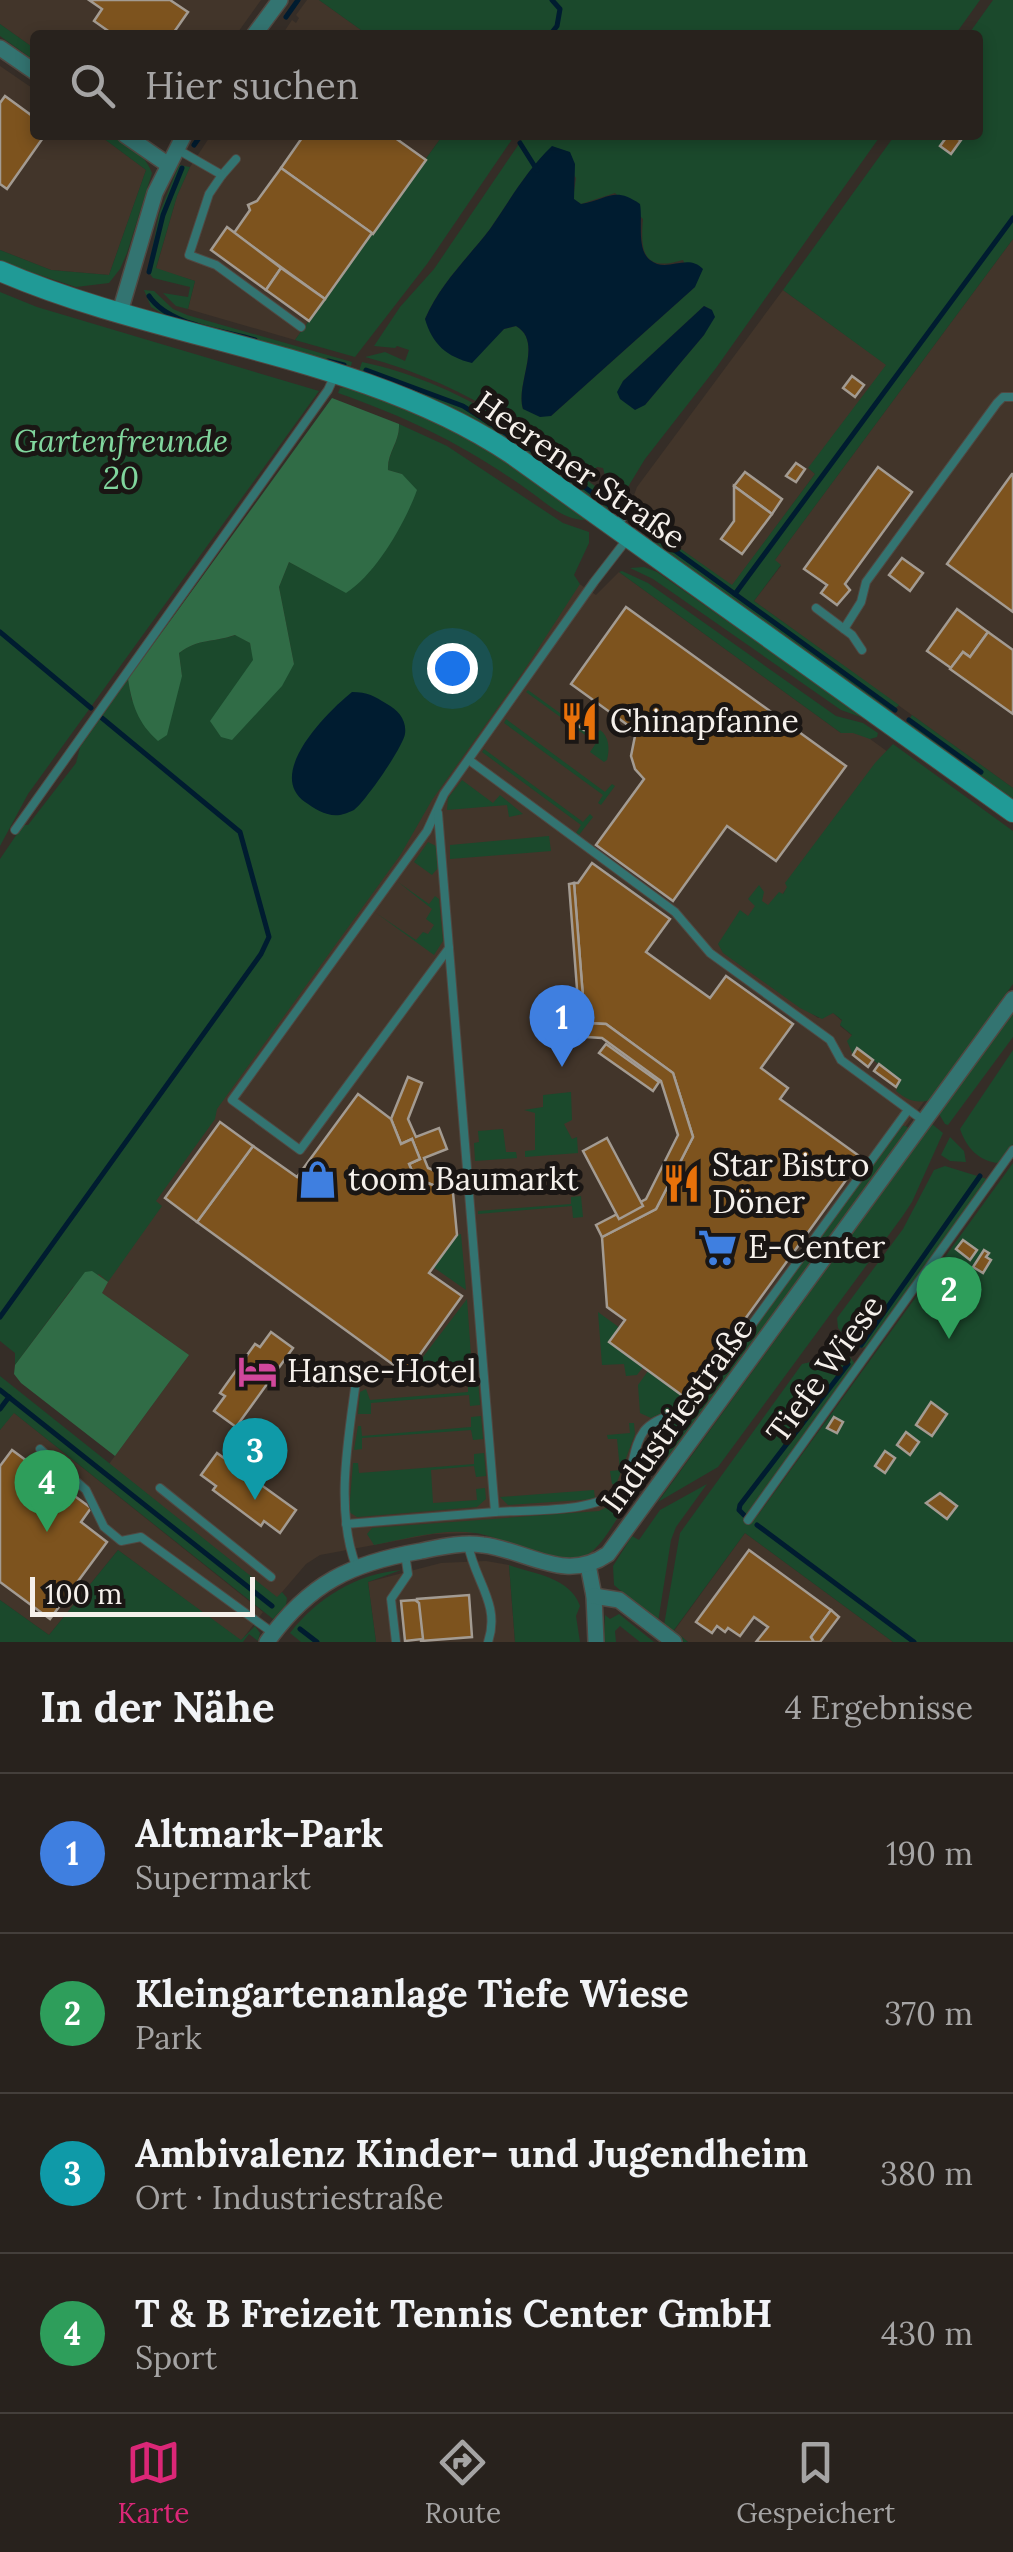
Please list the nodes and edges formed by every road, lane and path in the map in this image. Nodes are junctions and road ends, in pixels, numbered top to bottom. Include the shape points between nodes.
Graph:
1 (280, 0) edge
2 (258, 30) edge
3 (0, 48) edge
4 (30, 69) edge
5 (132, 140) edge
6 (179, 142) edge
7 (236, 158) dead end
8 (167, 164) junction
9 (222, 176) junction
10 (0, 270) edge
11 (120, 312) junction
12 (301, 327) dead end
13 (335, 375) junction
14 (1013, 396) edge
15 (626, 506) dead end
16 (623, 535) junction
17 (816, 608) dead end
18 (844, 629) junction
19 (862, 650) dead end
20 (468, 760) junction
21 (438, 810) junction
22 (1013, 812) edge
23 (15, 830) dead end
24 (449, 948) junction
25 (1013, 999) edge
26 (908, 1110) junction
27 (924, 1121) junction
28 (1013, 1150) edge
29 (356, 1382) dead end
30 (40, 1449) dead end
31 (160, 1488) dead end
32 (495, 1512) junction
33 (748, 1520) dead end
34 (346, 1524) junction
35 (468, 1544) junction
36 (405, 1554) junction
37 (588, 1565) junction
38 (356, 1566) junction
39 (271, 1576) dead end
40 (594, 1596) junction
41 (270, 1637) edge
42 (396, 1642) edge
43 (488, 1642) edge
44 (596, 1642) edge
45 (674, 1642) edge

1 - 2 street
3 - 4 street
5 - 8 street
6 - 8 street
6 - 9 lane
7 - 9 lane
8 - 11 street
9 - 12 lane via 209,194 190,255 216,264
10 - 11 main road, Heerener Straße
11 - 13 main road, Heerener Straße
13 - 16 main road, Heerener Straße via 461,422
13 - 23 lane
14 - 18 lane via 1003,396 952,462 866,582
15 - 16 lane
16 - 20 lane
16 - 22 main road, Heerener Straße
17 - 18 lane
18 - 19 lane
20 - 21 lane
20 - 26 lane via 675,912 710,953 830,1040 841,1060
21 - 24 lane
21 - 24 lane via 232,1100 300,1150
24 - 32 lane
25 - 27 street, Industriestraße
26 - 27 lane
26 - 32 lane via 696,1400 641,1434 618,1492 601,1503
27 - 37 street, Industriestraße via 616,1546
28 - 33 lane, Tiefe Wiese
29 - 34 lane
30 - 41 lane via 86,1490 104,1527 121,1541 142,1536
31 - 39 lane
32 - 34 lane
34 - 38 lane
35 - 36 street
35 - 37 street via 561,1568
35 - 43 lane via 489,1596
36 - 38 street
36 - 42 lane via 408,1574 391,1599
37 - 40 street
38 - 41 street via 313,1591
40 - 44 street
40 - 45 street via 618,1600

